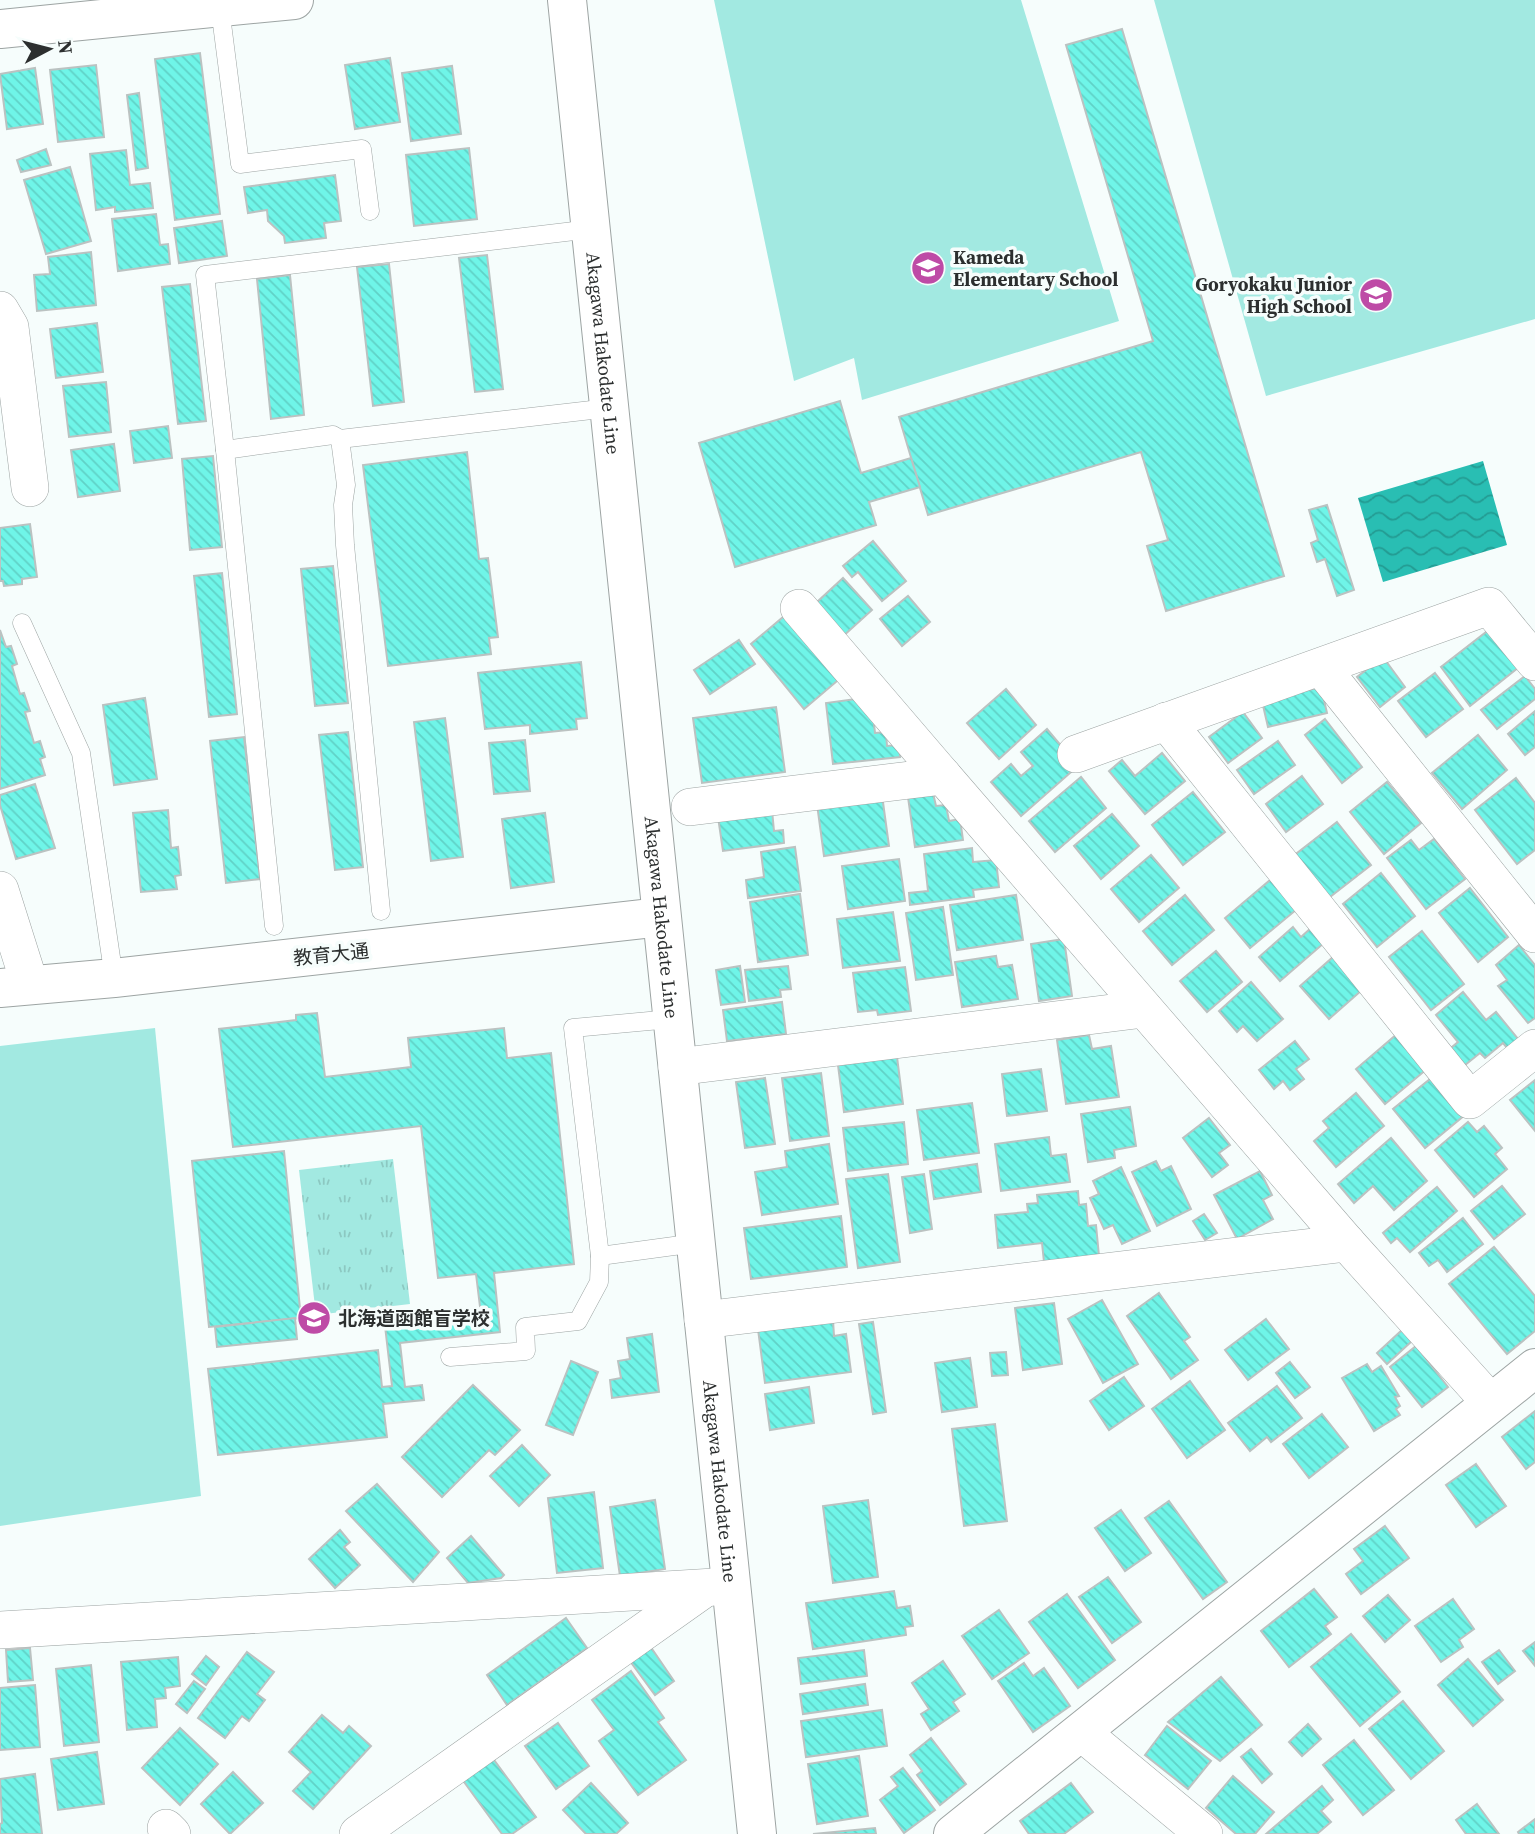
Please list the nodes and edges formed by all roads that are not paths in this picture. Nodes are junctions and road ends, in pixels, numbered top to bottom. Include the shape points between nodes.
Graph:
1 (294, 0) edge
2 (567, 0) edge
3 (220, 8) junction
4 (0, 29) edge
5 (370, 211) dead end
6 (591, 229) junction
7 (0, 310) edge
8 (609, 408) junction
9 (340, 439) junction
10 (225, 450) junction
11 (30, 488) dead end
12 (799, 608) dead end
13 (22, 623) dead end
14 (1535, 662) edge
15 (1321, 667) junction
16 (1166, 722) junction
17 (1076, 754) dead end
18 (943, 776) junction
19 (690, 807) dead end
20 (0, 890) edge
21 (381, 911) dead end
22 (661, 917) junction
23 (274, 926) dead end
24 (1535, 934) edge
25 (114, 978) junction
26 (15, 987) edge
27 (1144, 1009) junction
28 (671, 1019) junction
29 (1535, 1048) edge
30 (677, 1067) junction
31 (695, 1243) junction
32 (1347, 1243) junction
33 (600, 1256) junction
34 (703, 1320) junction
35 (450, 1357) dead end
36 (1535, 1368) edge
37 (1491, 1402) junction
38 (717, 1588) junction
39 (0, 1630) edge
40 (1081, 1732) junction
41 (358, 1834) edge
42 (757, 1834) edge
43 (953, 1834) edge
44 (1204, 1834) edge

1 - 3 main road
2 - 6 main road, Akagawa Hakodate Line
3 - 4 main road
3 - 5 lane via 240,164 362,149
6 - 8 main road, Akagawa Hakodate Line
6 - 10 lane via 205,275
7 - 11 street via 10,327
8 - 9 lane
8 - 22 main road, Akagawa Hakodate Line
9 - 10 lane via 333,435
9 - 21 lane via 346,485 345,545
10 - 23 lane
12 - 18 street
13 - 25 lane via 81,753
14 - 15 street via 1489,606
15 - 16 street
15 - 24 street
16 - 17 street
16 - 29 street via 1470,1100
18 - 19 street
18 - 27 street
20 - 26 street
22 - 25 main road, 教育大通
22 - 28 main road, Akagawa Hakodate Line
25 - 26 main road, 教育大通
27 - 30 street
27 - 32 street
28 - 30 main road, Akagawa Hakodate Line
28 - 33 lane via 573,1028
30 - 31 main road, Akagawa Hakodate Line
31 - 33 lane
31 - 34 main road, Akagawa Hakodate Line
32 - 34 street
32 - 37 street
33 - 35 lane via 599,1282 578,1321 525,1327 526,1351
34 - 38 main road, Akagawa Hakodate Line
36 - 37 main road
37 - 40 main road
38 - 39 street
38 - 41 street
38 - 42 main road, Akagawa Hakodate Line
40 - 43 main road
40 - 44 street

